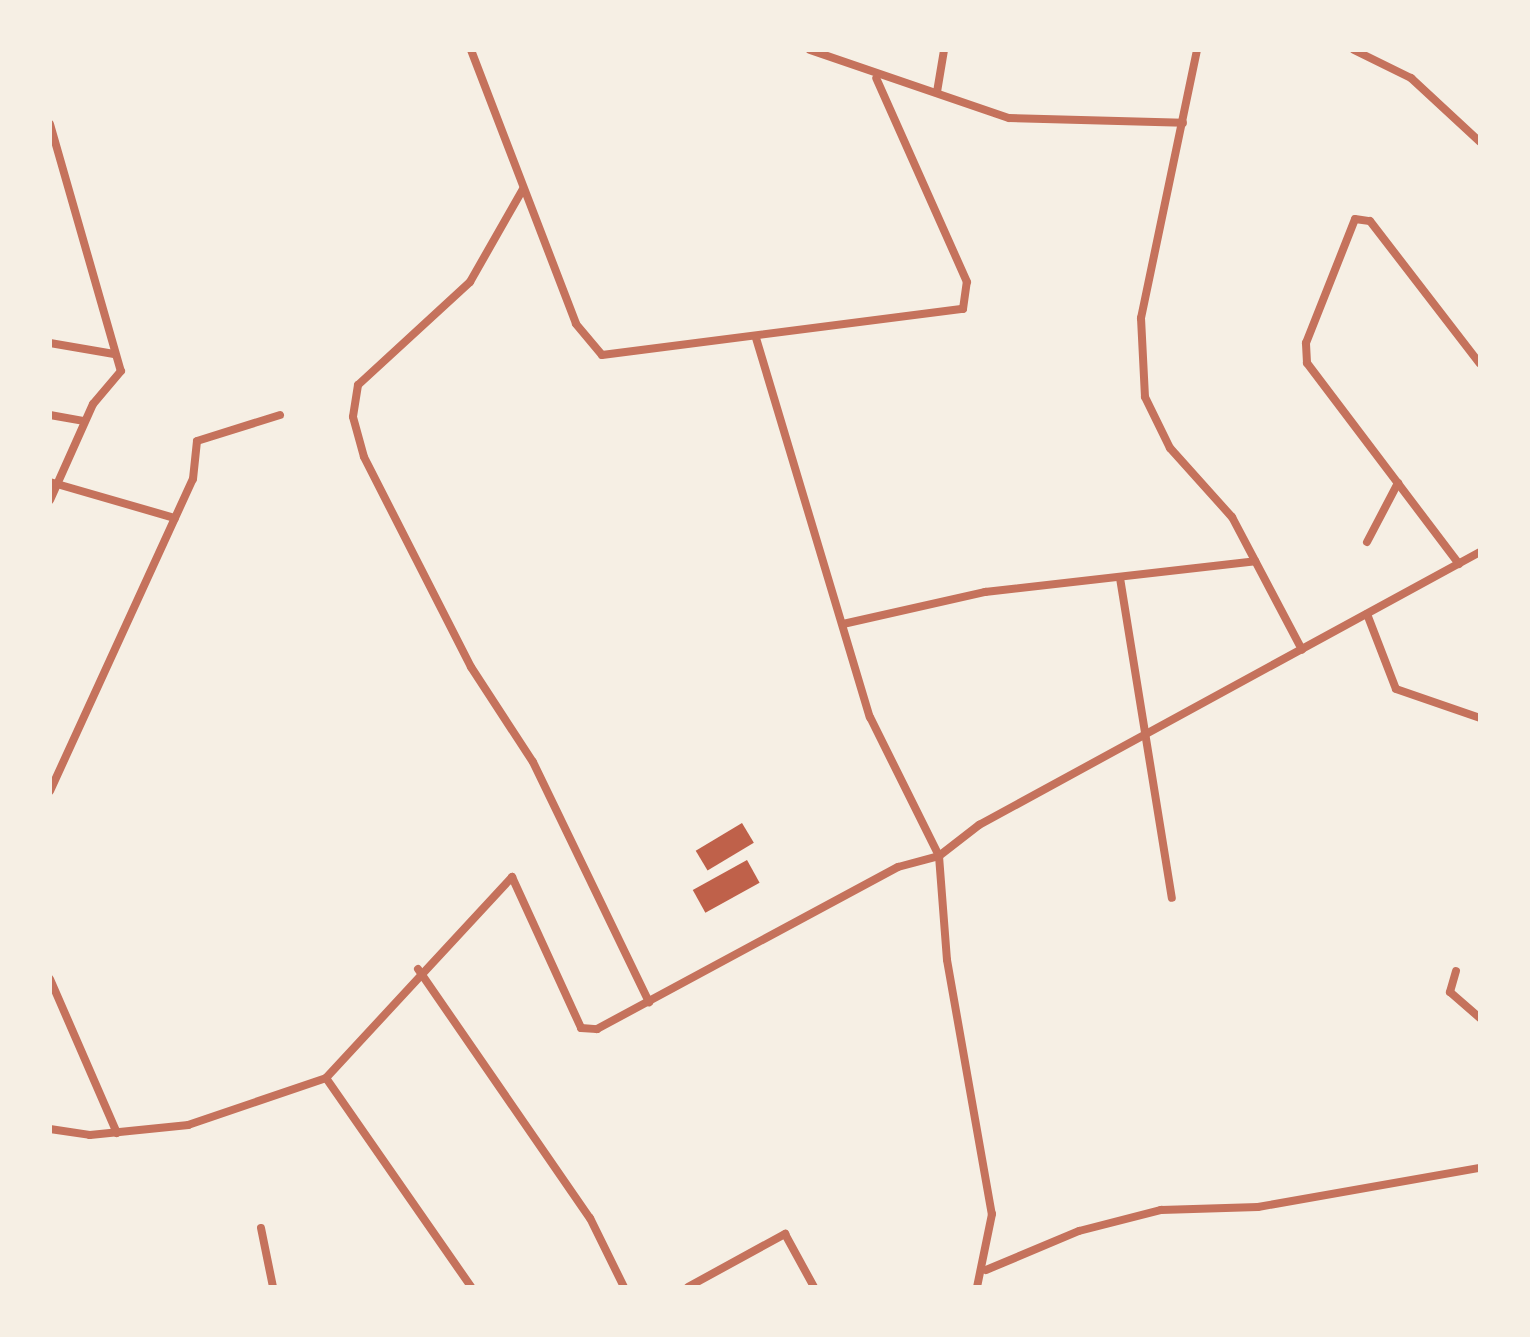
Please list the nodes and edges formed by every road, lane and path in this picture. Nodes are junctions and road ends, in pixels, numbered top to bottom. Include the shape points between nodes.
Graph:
1 (471, 50) edge
2 (810, 50) edge
3 (944, 50) edge
4 (1197, 50) edge
5 (1354, 50) edge
6 (876, 78) junction
7 (936, 92) junction
8 (1183, 123) junction
9 (50, 124) edge
10 (1480, 142) edge
11 (523, 189) junction
12 (756, 338) junction
13 (50, 344) edge
14 (114, 354) junction
15 (1480, 364) edge
16 (50, 415) edge
17 (280, 415) dead end
18 (84, 421) junction
19 (55, 482) edge
20 (1398, 483) junction
21 (50, 500) edge
22 (175, 518) junction
23 (1366, 542) dead end
24 (1480, 552) edge
25 (1255, 561) junction
26 (1459, 564) junction
27 (1120, 578) junction
28 (1367, 614) junction
29 (843, 624) junction
30 (1302, 650) junction
31 (1480, 718) edge
32 (1148, 734) junction
33 (50, 791) edge
34 (938, 856) junction
35 (1172, 898) dead end
36 (418, 969) junction
37 (1456, 971) dead end
38 (50, 979) edge
39 (649, 1002) junction
40 (1480, 1018) edge
41 (326, 1078) junction
42 (50, 1129) edge
43 (117, 1134) junction
44 (1480, 1168) edge
45 (261, 1228) dead end
46 (986, 1270) junction
47 (273, 1287) edge
48 (470, 1287) edge
49 (624, 1287) edge
50 (688, 1287) edge
51 (814, 1287) edge
52 (977, 1287) edge

1 - 11 street
2 - 6 street
3 - 7 street
4 - 8 street
5 - 10 street via 1411,78
6 - 7 street
6 - 12 street via 967,282 967,304
7 - 8 street via 1009,118
8 - 25 street via 1141,318 1142,374 1152,420 1232,517
9 - 14 street
11 - 12 street via 593,350
11 - 39 street via 470,282 358,384 353,418 364,457 471,666 533,762
12 - 29 street
13 - 14 street
14 - 18 street via 120,374
15 - 20 street via 1370,222 1356,219 1305,356
16 - 18 street
17 - 22 street via 197,441
18 - 19 street
19 - 21 street
19 - 22 street
20 - 23 street
20 - 26 street
22 - 33 street
24 - 26 street
25 - 27 street
25 - 30 street
26 - 28 street
27 - 29 street via 986,592
27 - 32 street
28 - 30 street
28 - 31 street via 1396,689
29 - 34 street via 896,784
30 - 32 street
32 - 34 street
32 - 35 street
34 - 39 street via 898,867
34 - 46 street via 947,960 988,1170
36 - 39 street via 516,877 584,1031
36 - 41 street
36 - 49 street via 590,1218
37 - 40 street via 1450,992
38 - 43 street
41 - 43 street via 188,1125
41 - 48 street
42 - 43 street
44 - 46 street via 1258,1207 1161,1210 1078,1231
45 - 47 street
46 - 52 street
50 - 51 street via 783,1234

